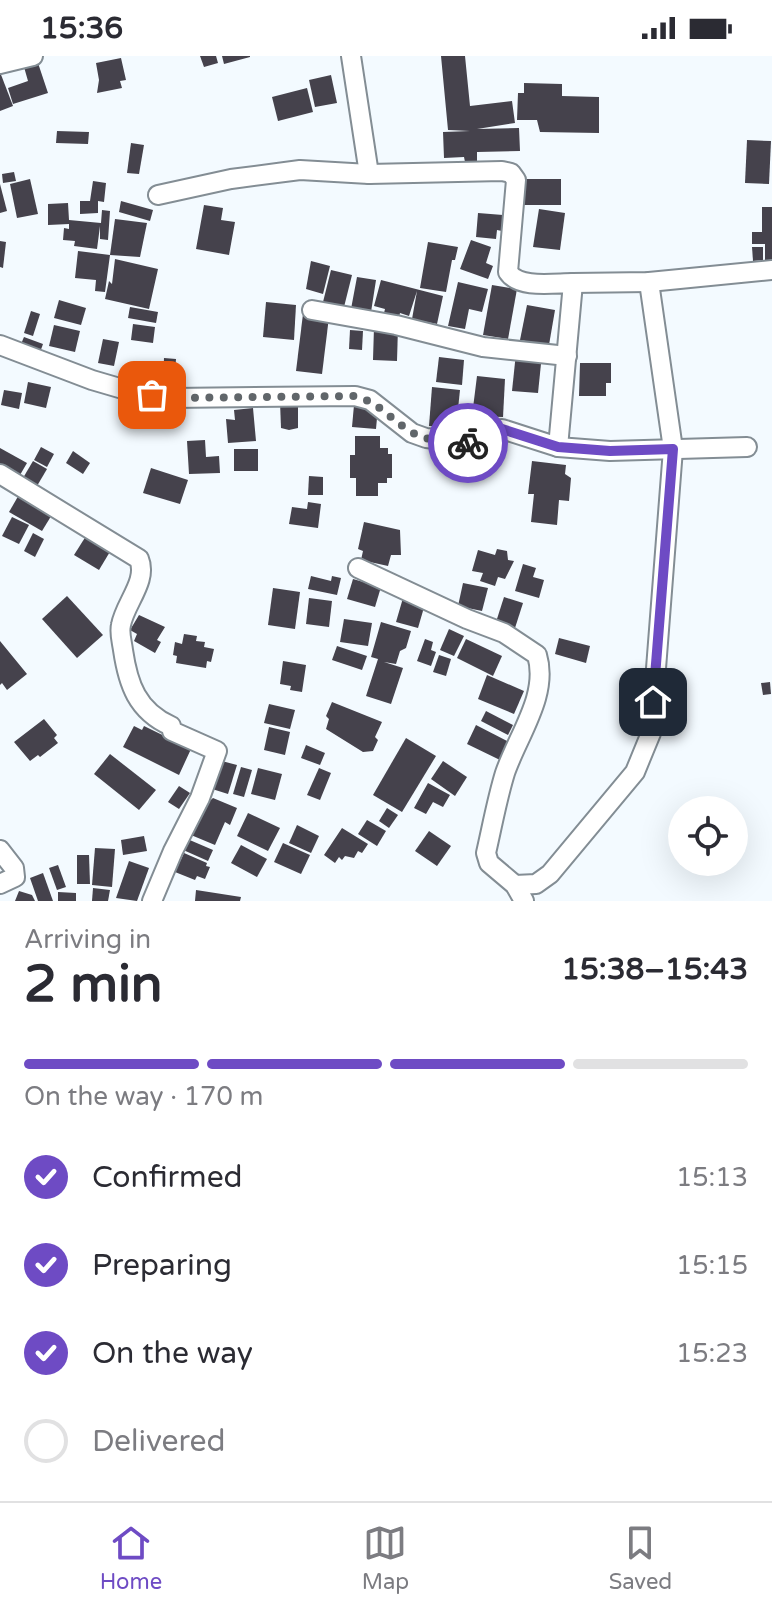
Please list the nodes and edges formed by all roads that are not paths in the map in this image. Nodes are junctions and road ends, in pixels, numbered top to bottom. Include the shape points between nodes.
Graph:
1 (33, 56) edge
2 (351, 56) edge
3 (0, 64) edge
4 (369, 174) junction
5 (158, 195) dead end
6 (772, 270) edge
7 (649, 282) junction
8 (573, 283) junction
9 (312, 310) dead end
10 (1, 348) edge
11 (567, 356) junction
12 (558, 447) junction
13 (747, 447) dead end
14 (673, 449) junction
15 (0, 474) edge
16 (358, 568) dead end
17 (0, 850) edge
18 (0, 884) edge
19 (520, 893) edge
20 (152, 901) edge

1 - 3 street
2 - 4 street
4 - 5 street via 300,170
4 - 8 street via 511,173 516,180 508,272 521,282
6 - 7 street
7 - 8 street
7 - 14 street
8 - 11 street
9 - 11 street via 483,347
10 - 12 street via 133,392 172,398 355,396 370,400 426,438 472,443 502,429
11 - 12 street
12 - 14 street
13 - 14 street
14 - 19 street via 651,733 635,772 550,874
15 - 20 street via 139,559 142,575 120,629 134,695 172,731 217,751
16 - 19 street via 504,633 537,655 542,671 539,688 505,774 486,853 489,863
17 - 18 street via 15,877

